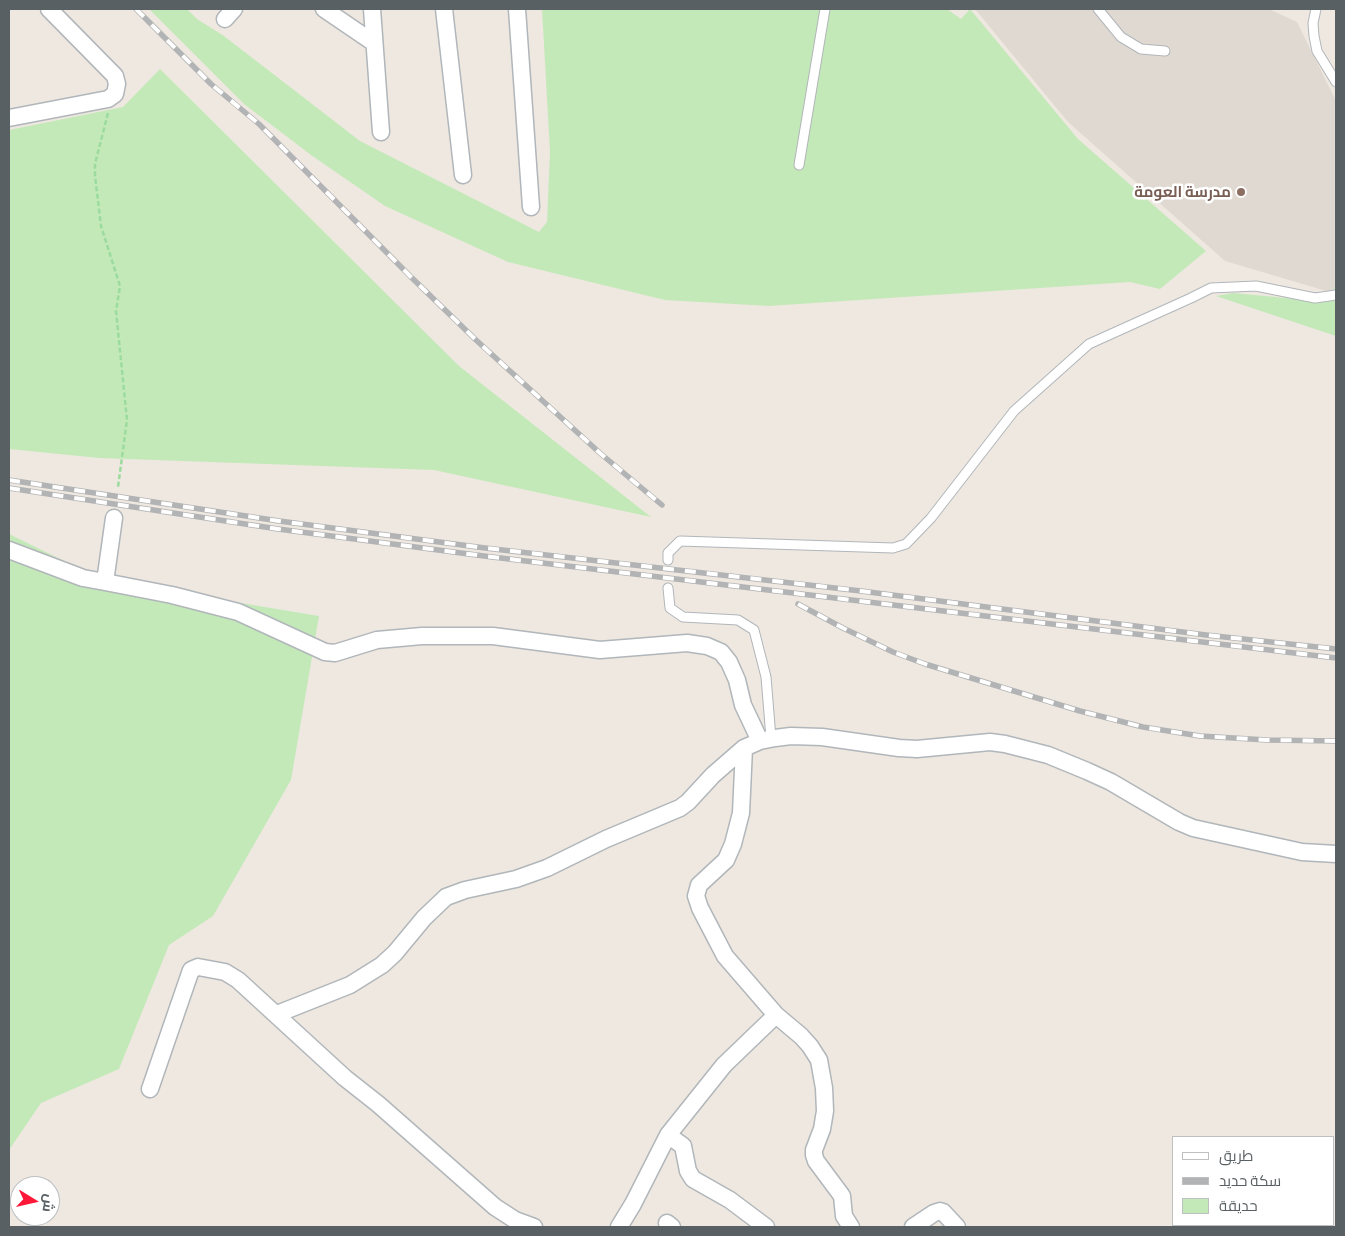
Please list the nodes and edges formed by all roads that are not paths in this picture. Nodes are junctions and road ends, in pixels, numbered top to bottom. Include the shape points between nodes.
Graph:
1 (49, 9) edge
2 (324, 9) edge
3 (372, 9) edge
4 (444, 9) edge
5 (517, 9) edge
6 (825, 9) edge
7 (1098, 9) edge
8 (1316, 9) edge
9 (374, 43) junction
10 (1165, 51) dead end
11 (1336, 82) edge
12 (9, 118) edge
13 (381, 132) dead end
14 (799, 165) dead end
15 (463, 175) dead end
16 (531, 207) dead end
17 (1336, 295) edge
18 (114, 518) dead end
19 (9, 550) edge
20 (668, 560) dead end
21 (105, 582) junction
22 (668, 588) dead end
23 (766, 739) junction
24 (744, 748) junction
25 (1336, 854) edge
26 (277, 1014) junction
27 (776, 1015) junction
28 (150, 1089) dead end
29 (668, 1135) junction
30 (534, 1227) edge
31 (619, 1227) edge
32 (766, 1227) edge
33 (851, 1227) edge
34 (913, 1227) edge
35 (957, 1227) edge

1 - 12 street via 115,76 117,89 112,97
2 - 9 street
3 - 9 street
4 - 15 street
5 - 16 street
6 - 14 lane
7 - 10 lane via 1121,37 1141,49
8 - 11 lane via 1314,36 1317,51
9 - 13 street
17 - 20 lane via 1315,298 1256,286 1211,288 1089,344 1014,411 931,518 906,544 893,548 680,541 668,553
18 - 21 street
19 - 21 street via 83,578
21 - 23 street via 238,612 325,652 335,653 377,640 422,636 493,636 600,650 687,643 707,646 721,652 729,662 743,705
22 - 23 lane via 670,608 683,617 738,620 754,630 766,677
23 - 24 street
23 - 25 street via 822,737 917,749 976,743 1005,744 1048,755 1087,771 1193,828 1302,852
24 - 26 street via 680,808 548,868 446,896 382,965 350,985
24 - 27 street via 741,813 733,844 726,860 699,886 696,896 726,956
26 - 28 street via 232,975 194,968 188,977
26 - 30 street via 345,1078 495,1207
27 - 29 street via 724,1065
27 - 33 street via 801,1036 818,1060 825,1111 814,1155 842,1196 844,1216
29 - 31 street
29 - 32 street via 683,1146 693,1179 730,1200
34 - 35 street via 943,1212

